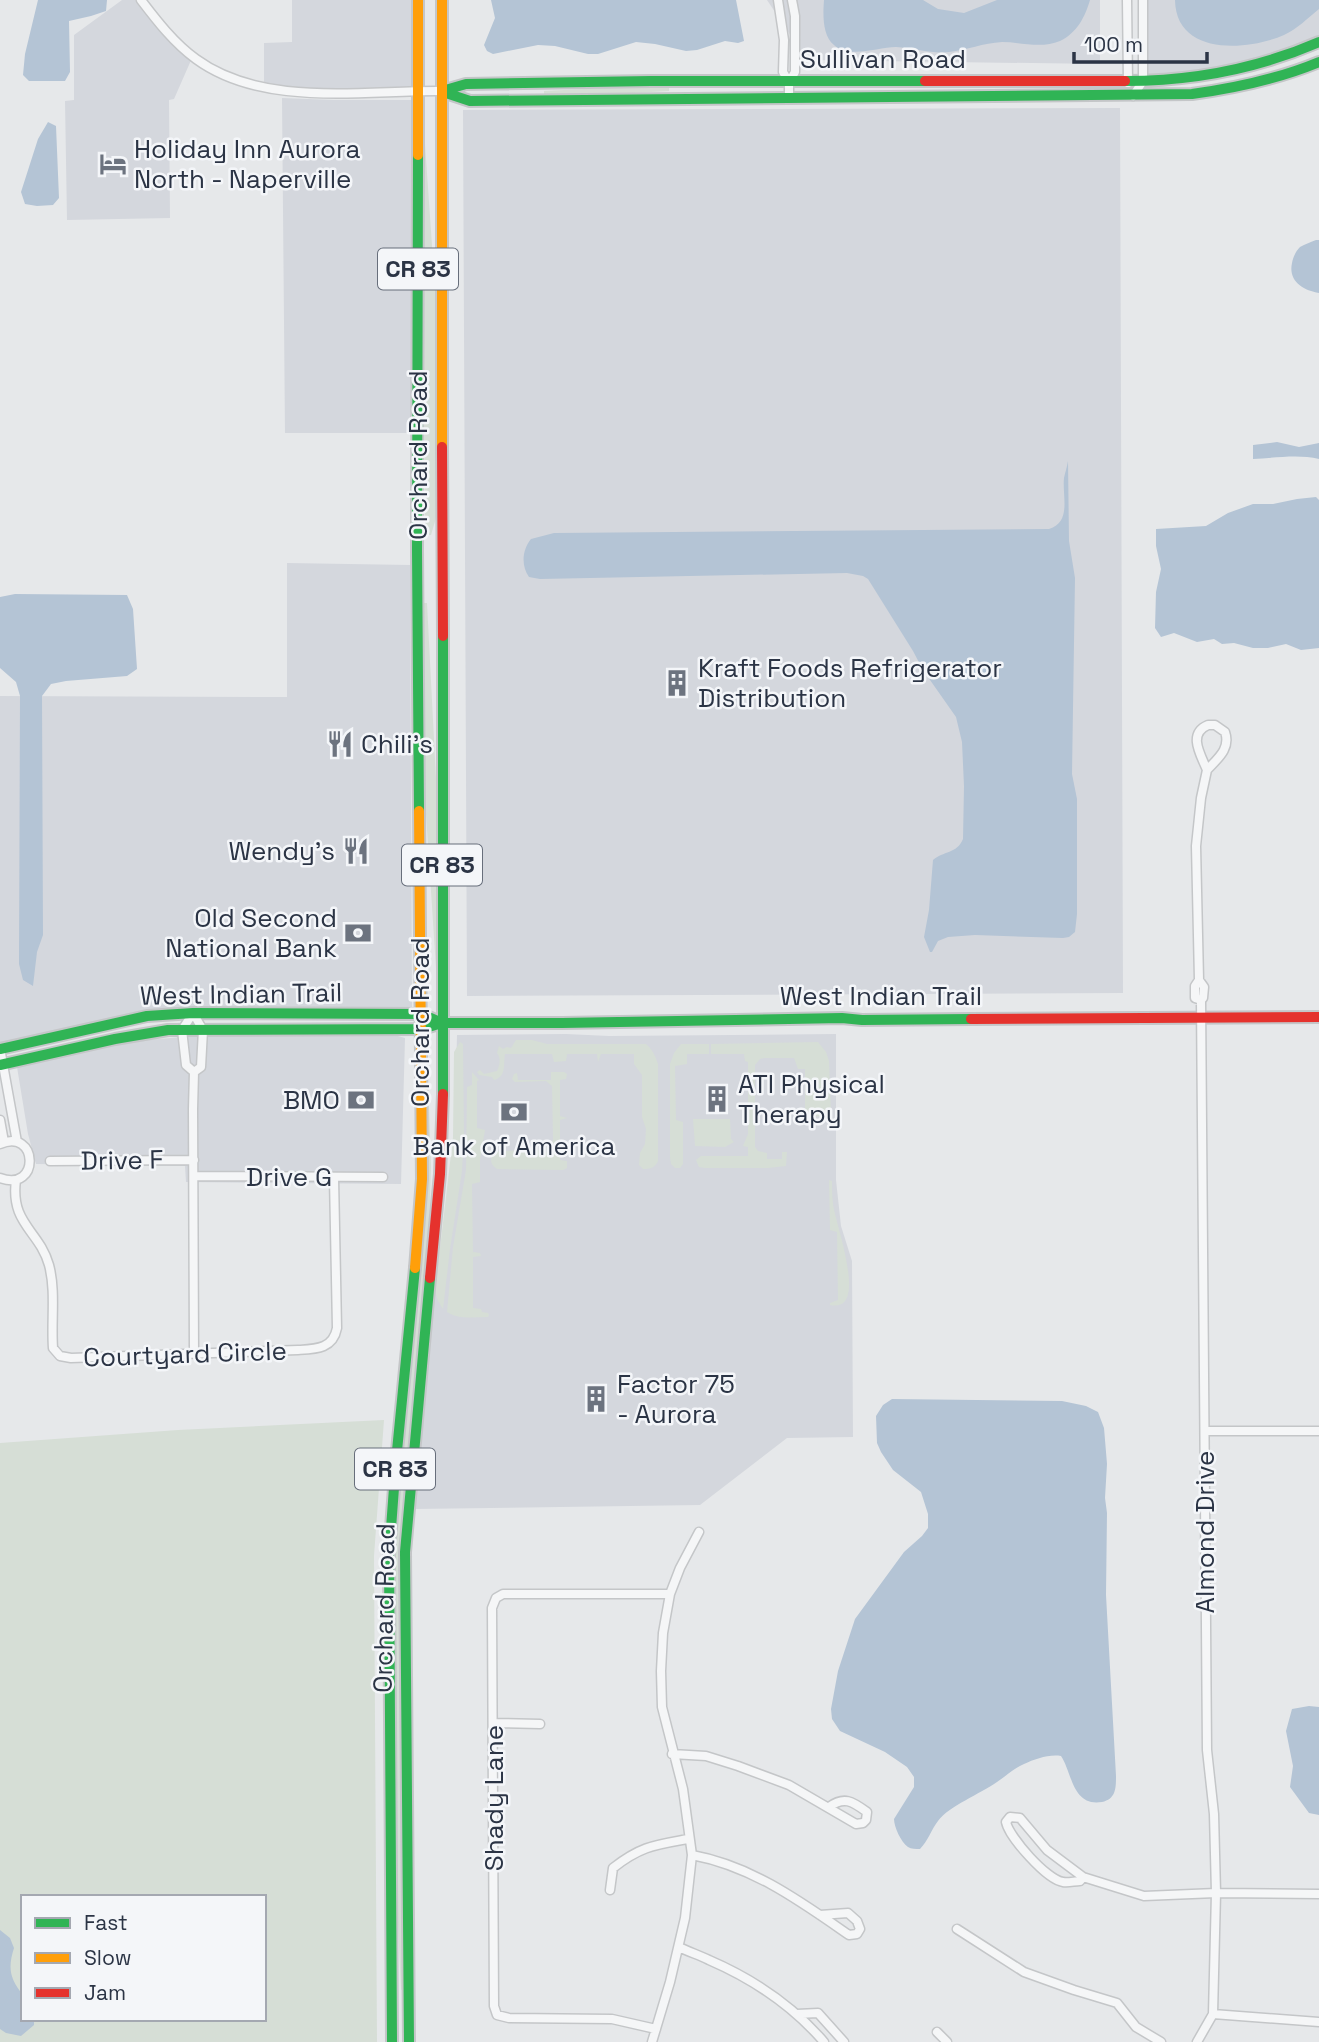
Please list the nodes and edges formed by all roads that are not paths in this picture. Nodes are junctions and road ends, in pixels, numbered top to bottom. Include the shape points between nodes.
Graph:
1 (141, 0) edge
2 (418, 0) edge
3 (442, 0) edge
4 (778, 0) edge
5 (792, 0) edge
6 (1127, 0) edge
7 (1143, 0) edge
8 (1319, 42) edge
9 (1319, 62) edge
10 (1127, 81) junction
11 (1143, 81) junction
12 (789, 82) junction
13 (417, 91) junction
14 (442, 91) junction
15 (1133, 96) junction
16 (789, 97) junction
17 (1207, 770) junction
18 (193, 1013) junction
19 (422, 1014) junction
20 (1202, 1017) junction
21 (1319, 1017) edge
22 (442, 1023) junction
23 (422, 1029) junction
24 (182, 1030) junction
25 (203, 1030) junction
26 (0, 1049) edge
27 (1, 1064) edge
28 (194, 1072) junction
29 (0, 1120) edge
30 (17, 1142) junction
31 (2, 1143) edge
32 (194, 1160) junction
33 (50, 1161) dead end
34 (194, 1177) junction
35 (383, 1177) dead end
36 (0, 1178) edge
37 (334, 1178) junction
38 (16, 1180) junction
39 (194, 1353) junction
40 (1205, 1431) junction
41 (1319, 1431) edge
42 (699, 1532) dead end
43 (670, 1594) junction
44 (494, 1723) junction
45 (540, 1724) dead end
46 (672, 1754) junction
47 (829, 1807) dead end
48 (688, 1839) junction
49 (692, 1855) junction
50 (1083, 1877) junction
51 (610, 1890) dead end
52 (1216, 1893) junction
53 (1319, 1894) edge
54 (820, 1915) dead end
55 (957, 1929) dead end
56 (679, 1947) junction
57 (797, 2014) junction
58 (1213, 2014) junction
59 (1319, 2022) edge
60 (656, 2029) junction
61 (937, 2032) dead end
62 (656, 2041) edge
63 (392, 2042) edge
64 (409, 2042) edge
65 (824, 2042) edge
66 (844, 2042) edge
67 (947, 2042) edge
68 (1161, 2042) edge
69 (1197, 2042) edge

1 - 13 street, Sullivan Road via 164,30 195,58 236,80 314,93
2 - 13 main road, Orchard Road / CR 83
3 - 14 main road, Orchard Road / CR 83
4 - 12 street via 783,72
5 - 12 street via 796,72
6 - 10 street
7 - 11 street
8 - 11 main road, Sullivan Road via 1235,71
9 - 15 main road, Sullivan Road via 1229,89
10 - 11 main road, Sullivan Road
10 - 12 main road, Sullivan Road
10 - 15 street
11 - 15 street
12 - 14 main road, Sullivan Road via 466,84
12 - 16 street
13 - 14 street, Sullivan Road
13 - 19 main road, Orchard Road / CR 83
14 - 16 main road, Sullivan Road via 470,101
14 - 22 main road, Orchard Road / CR 83
15 - 16 main road, Sullivan Road
17 - 17 street via 1196,738 1203,728 1214,725 1225,732 1227,744
17 - 20 street, Almond Drive via 1196,846
18 - 19 main road, West Indian Trail
18 - 24 street
18 - 25 street
18 - 26 main road, West Indian Trail via 114,1022
19 - 22 main road, West Indian Trail
19 - 23 main road, Orchard Road / CR 83
20 - 21 main road, West Indian Trail
20 - 22 main road, West Indian Trail
20 - 40 street, Almond Drive
22 - 23 main road, West Indian Trail
22 - 64 main road, Orchard Road / CR 83 via 440,1174 405,1552
23 - 25 main road, West Indian Trail
23 - 63 main road, Orchard Road / CR 83 via 422,1180 389,1555
24 - 25 main road, West Indian Trail
24 - 27 main road, West Indian Trail via 114,1038
24 - 28 street via 186,1065
25 - 28 street via 201,1067
26 - 27 street
27 - 30 street
28 - 32 street
29 - 31 street
30 - 31 street
30 - 38 street via 28,1150 30,1159 29,1168
32 - 33 street, Drive F
32 - 34 street
34 - 37 street, Drive G
34 - 39 street
35 - 37 street, Drive G
36 - 38 street
37 - 39 street, Courtyard Circle via 337,1328 333,1340 308,1350
38 - 39 street, Courtyard Circle via 14,1194 21,1219 49,1267 55,1353 66,1358
40 - 41 street
40 - 52 street, Almond Drive via 1206,1750 1214,1814
42 - 43 street
43 - 44 street, Shady Lane via 503,1594 496,1598 492,1608
43 - 46 street via 660,1671
44 - 45 street
44 - 60 street, Shady Lane via 497,2015 612,2019
46 - 47 street via 706,1756 738,1766 789,1785
46 - 48 street via 683,1788
48 - 49 street
48 - 51 street via 647,1846 627,1857 613,1868
49 - 54 street via 748,1872
49 - 56 street
50 - 50 street via 1046,1850 1020,1818 1010,1817 1006,1822 1027,1853 1051,1875 1062,1882
50 - 52 street via 1144,1896
52 - 53 street
52 - 58 street, Almond Drive
55 - 68 street via 1024,1972 1117,2003 1136,2027
56 - 57 street via 750,1981
56 - 60 street
57 - 65 street
57 - 66 street via 818,2013
58 - 59 street
58 - 69 street, Almond Drive
60 - 62 street
61 - 67 street

